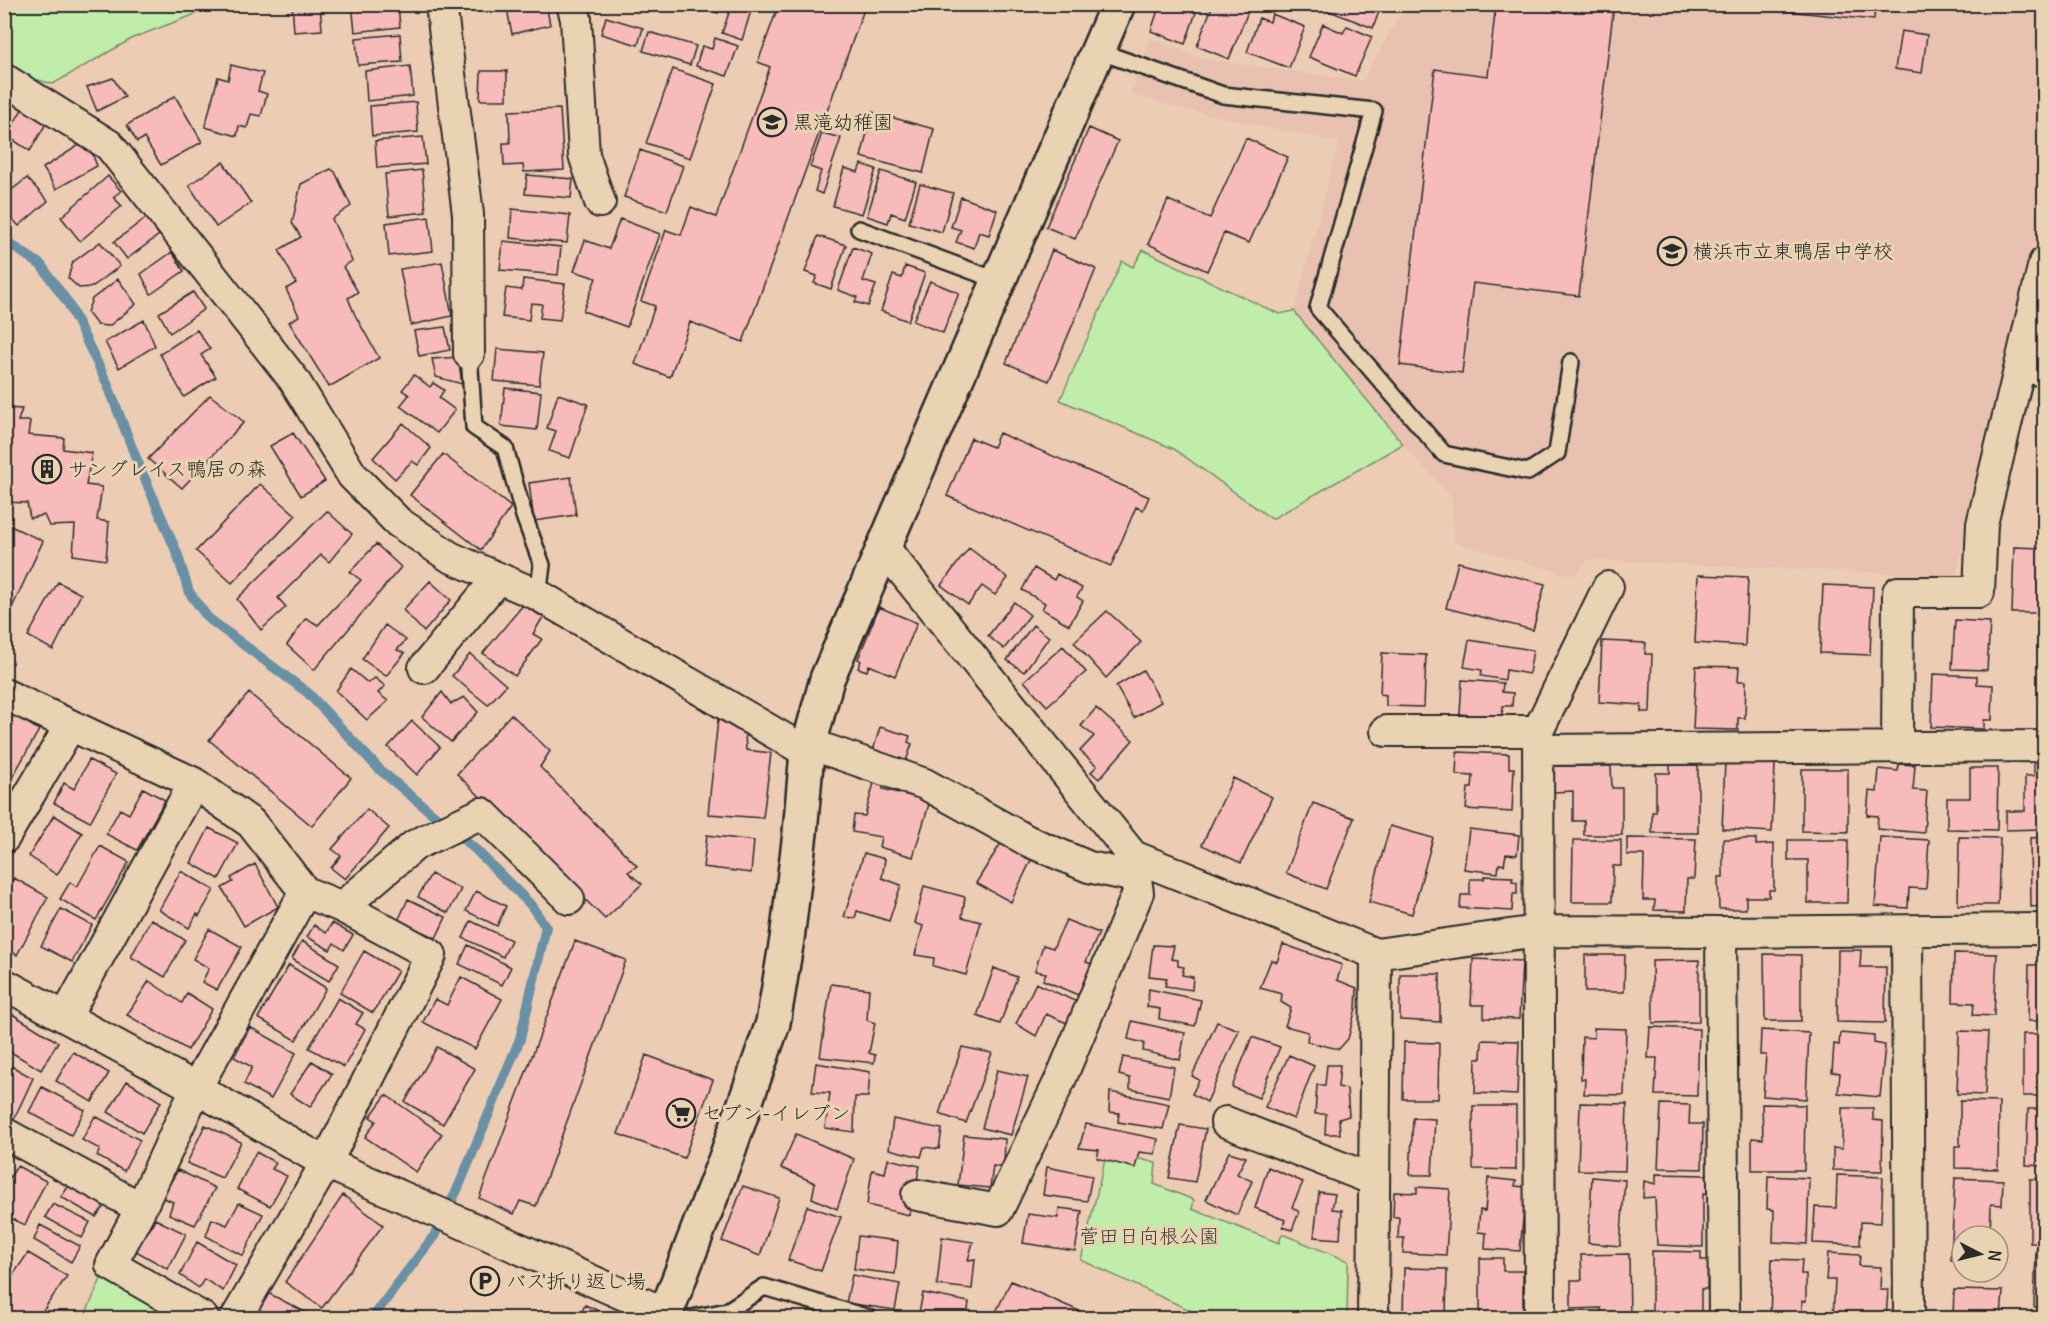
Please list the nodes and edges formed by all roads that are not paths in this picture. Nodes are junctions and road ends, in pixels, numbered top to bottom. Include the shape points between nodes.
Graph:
1 (441, 4) edge
2 (572, 4) edge
3 (1118, 4) edge
4 (1098, 51) junction
5 (4, 79) edge
6 (600, 202) dead end
7 (859, 229) dead end
8 (2044, 263) edge
9 (999, 281) junction
10 (469, 354) joint
11 (1571, 362) dead end
12 (2032, 368) edge
13 (884, 548) junction
14 (498, 578) junction
15 (1608, 587) dead end
16 (538, 595) junction
17 (424, 668) dead end
18 (4, 694) edge
19 (70, 726) junction
20 (1386, 731) dead end
21 (1538, 741) junction
22 (2044, 746) edge
23 (808, 748) junction
24 (1897, 748) junction
25 (194, 783) junction
26 (4, 838) edge
27 (1134, 866) junction
28 (305, 892) junction
29 (569, 899) dead end
30 (342, 907) junction
31 (2044, 929) edge
32 (1907, 930) junction
33 (1538, 931) junction
34 (1721, 932) junction
35 (1376, 954) junction
36 (4, 984) edge
37 (66, 1017) junction
38 (196, 1088) junction
39 (1226, 1122) dead end
40 (4, 1133) edge
41 (326, 1163) junction
42 (1374, 1180) junction
43 (917, 1195) dead end
44 (141, 1208) junction
45 (676, 1317) edge
46 (203, 1318) edge
47 (236, 1318) edge
48 (869, 1318) edge
49 (1373, 1318) edge
50 (1540, 1318) edge
51 (1724, 1318) edge
52 (1909, 1318) edge

1 - 10 street via 468,214
2 - 6 street via 584,155
3 - 4 street
4 - 9 street
4 - 11 lane via 1223,95 1374,111 1318,308 1444,454 1528,472 1557,453
5 - 14 street via 109,145 294,380 352,475 398,522 450,557
7 - 9 lane
8 - 12 street
9 - 13 street
10 - 16 lane via 474,427 504,448 542,565
12 - 24 street via 1982,524 1979,592 1898,592
13 - 23 street via 827,679
13 - 27 street
14 - 16 street
14 - 17 street
15 - 21 street
16 - 23 street
18 - 19 street
19 - 25 street
19 - 26 street
20 - 21 street
21 - 24 street
21 - 33 street
22 - 24 street
23 - 27 street via 925,784 1028,841 1089,867
23 - 45 street via 789,927 772,1023
25 - 28 street via 251,823
25 - 37 street
27 - 35 street
27 - 43 street via 1138,894 1061,1078 998,1210
28 - 30 street
28 - 38 street
29 - 30 street via 482,813 415,845
30 - 41 street via 431,955
31 - 32 street
32 - 34 street
32 - 52 street
33 - 34 street
33 - 35 street
33 - 50 street
34 - 51 street
35 - 42 street
36 - 37 street
37 - 38 street
38 - 41 street
38 - 44 street
39 - 42 street
40 - 44 street
41 - 45 street
41 - 47 street
42 - 49 street
44 - 46 street via 111,1265
45 - 48 lane via 728,1311 764,1287

